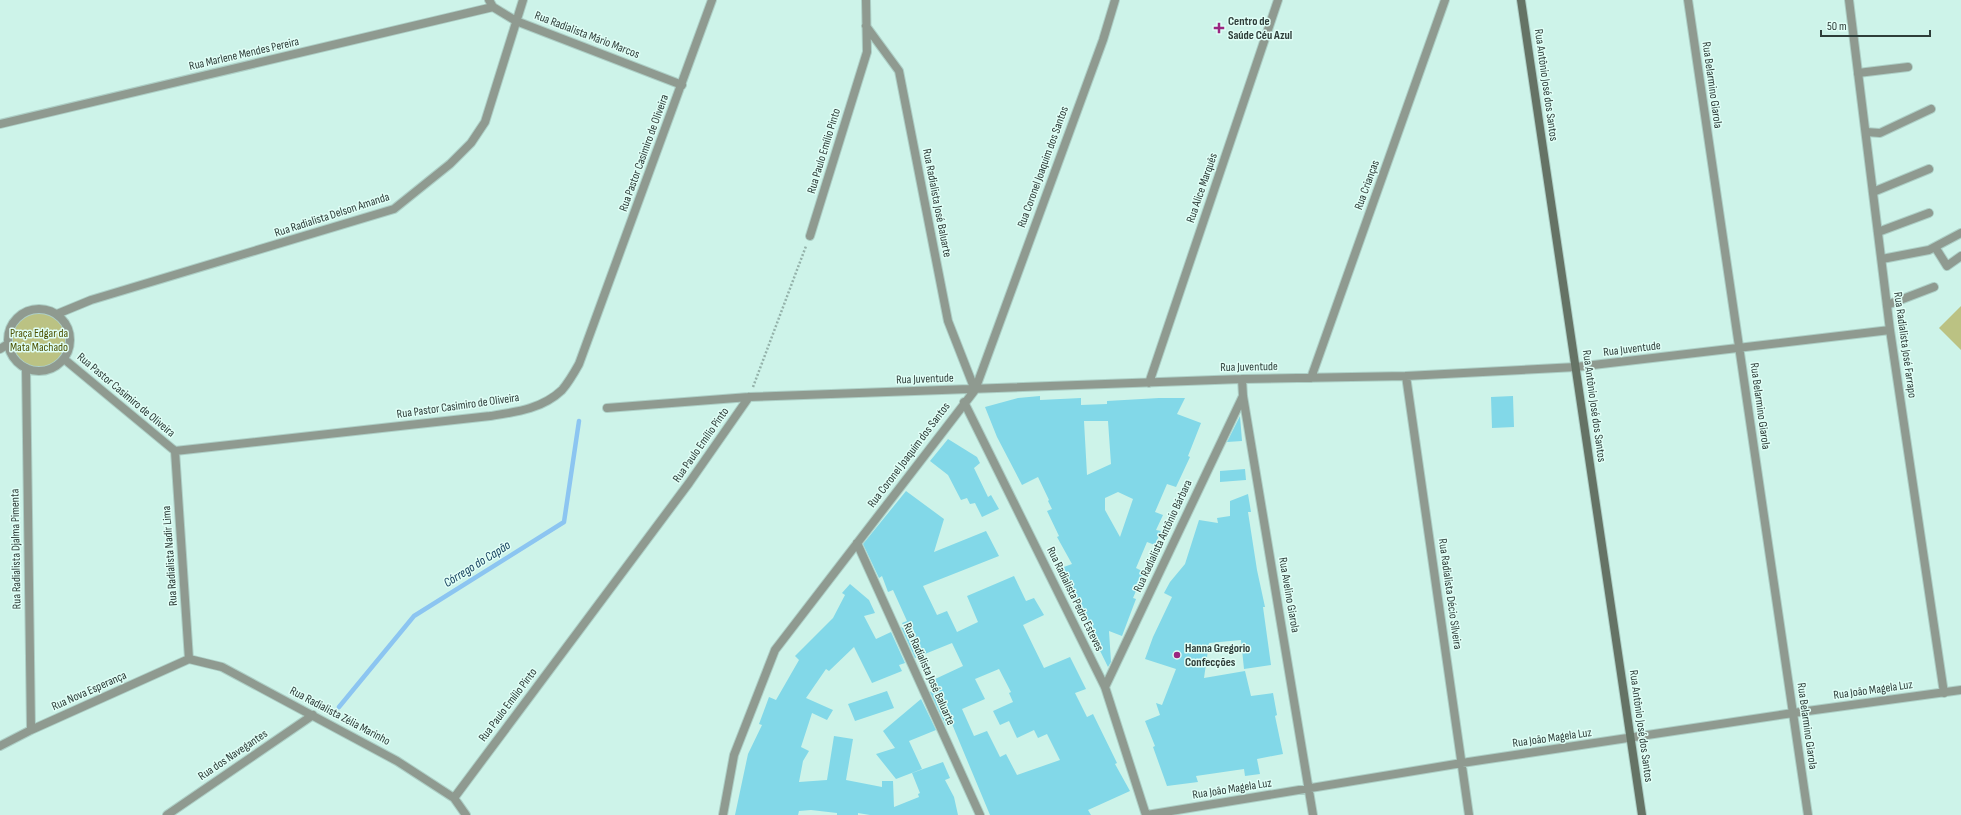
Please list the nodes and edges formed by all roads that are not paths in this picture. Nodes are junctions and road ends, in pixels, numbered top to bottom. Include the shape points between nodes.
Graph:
1 (523, 0) edge
2 (712, 0) edge
3 (866, 0) edge
4 (1115, 0) edge
5 (1278, 0) edge
6 (1445, 0) edge
7 (1522, 0) edge
8 (1688, 0) edge
9 (1849, 0) edge
10 (491, 3) edge
11 (516, 21) junction
12 (866, 26) junction
13 (1908, 67) dead end
14 (1858, 73) junction
15 (682, 85) junction
16 (1931, 109) dead end
17 (0, 124) edge
18 (1866, 132) junction
19 (1929, 169) dead end
20 (1873, 192) junction
21 (1929, 213) dead end
22 (1878, 232) junction
23 (1961, 233) edge
24 (810, 236) road end
25 (1935, 247) junction
26 (1961, 256) edge
27 (1882, 259) junction
28 (1934, 287) dead end
29 (1888, 305) junction
30 (57, 314) junction
31 (1890, 330) junction
32 (8, 344) junction
33 (0, 348) edge
34 (1739, 348) junction
35 (64, 359) junction
36 (1576, 367) junction
37 (26, 368) junction
38 (1406, 376) junction
39 (1311, 378) junction
40 (1242, 379) junction
41 (1149, 383) junction
42 (974, 390) junction
43 (1243, 396) junction
44 (750, 397) junction
45 (964, 402) junction
46 (607, 408) dead end
47 (175, 451) junction
48 (857, 543) junction
49 (190, 659) junction
50 (1105, 687) junction
51 (1961, 690) edge
52 (1944, 693) junction
53 (1793, 713) junction
54 (313, 716) junction
55 (30, 730) junction
56 (1631, 739) junction
57 (0, 746) edge
58 (1462, 763) junction
59 (1309, 789) junction
60 (454, 798) junction
61 (166, 815) edge
62 (466, 815) edge
63 (723, 815) edge
64 (980, 815) edge
65 (1147, 815) edge
66 (1313, 815) edge
67 (1469, 815) edge
68 (1642, 815) edge
69 (1808, 815) edge

1 - 11 street, Rua Radialista Delson Amanda
2 - 15 street, Rua Pastor Casimiro de Oliveira
3 - 12 street
4 - 42 street, Rua Coronel Joaquim dos Santos via 1103,40
5 - 41 street, Rua Alice Marquês
6 - 39 street, Rua Crianças
7 - 36 street, Rua Antônio José dos Santos
8 - 34 street, Rua Belarmino Giarola
9 - 14 street, Rua Radialista José Farrapo
10 - 11 street, Rua Radialista Mário Marcos
10 - 17 street, Rua Marlene Mendes Pereira
11 - 15 street, Rua Radialista Mário Marcos
11 - 30 street, Rua Radialista Delson Amanda via 485,122 471,143 450,164 394,209 91,300
12 - 24 street, Rua Paulo Emílio Pinto via 867,52
12 - 42 street, Rua Radialista José Baluarte via 899,71 948,321
13 - 14 street
14 - 18 street, Rua Radialista José Farrapo
15 - 47 street, Rua Pastor Casimiro de Oliveira via 579,364 562,390 530,409 490,416
16 - 18 street via 1880,133
18 - 20 street, Rua Radialista José Farrapo
19 - 20 street
20 - 22 street, Rua Radialista José Farrapo
21 - 22 street
22 - 27 street, Rua Radialista José Farrapo
23 - 25 street
25 - 26 street via 1946,266
25 - 27 street
27 - 29 street, Rua Radialista José Farrapo
28 - 29 street
29 - 31 street, Rua Radialista José Farrapo
30 - 32 street via 38,309 19,316 8,333
30 - 35 street via 67,326 71,340
31 - 34 street, Rua Juventude
31 - 52 street, Rua Radialista José Farrapo
32 - 33 street
32 - 37 street via 14,358
34 - 36 street, Rua Juventude
34 - 53 street, Rua Belarmino Giarola
35 - 37 street via 47,370 36,371
35 - 47 street, Rua Pastor Casimiro de Oliveira
36 - 38 street, Rua Juventude
36 - 56 street, Rua Antônio José dos Santos
37 - 55 street, Rua Radialista Djalma Pimenta
38 - 39 street, Rua Juventude
38 - 58 street, Rua Radialista Décio Silveira
39 - 40 street, Rua Juventude
40 - 41 street, Rua Juventude
40 - 43 street, Rua Avelino Giarola
41 - 42 street, Rua Juventude
42 - 44 street, Rua Juventude
42 - 45 street, Rua Coronel Joaquim dos Santos
43 - 50 street, Rua Radialista Antônio Bárbara
43 - 59 street, Rua Avelino Giarola
44 - 46 street, Rua Juventude
44 - 60 street, Rua Paulo Emílio Pinto
45 - 48 street, Rua Coronel Joaquim dos Santos
45 - 50 street, Rua Radialista Pedro Esteves
47 - 49 street, Rua Radialista Nadir Lima
48 - 63 street, Rua Coronel Joaquim dos Santos via 774,650 734,755
48 - 64 street, Rua Radialista José Baluarte
49 - 54 street, Rua Radialista Zélia Marinho via 222,667
49 - 55 street, Rua Nova Esperança
50 - 65 street, Rua Radialista Pedro Esteves
51 - 52 street, Rua João Magela Luz
52 - 53 street, Rua João Magela Luz
53 - 56 street, Rua João Magela Luz
53 - 69 street, Rua Belarmino Giarola
54 - 60 street, Rua Radialista Zélia Marinho via 397,760
54 - 61 street, Rua dos Navegantes
55 - 57 street, Rua Nova Esperança
56 - 58 street, Rua João Magela Luz
56 - 68 street, Rua Antônio José dos Santos
58 - 59 street, Rua João Magela Luz
58 - 67 street, Rua Radialista Décio Silveira
59 - 65 street, Rua João Magela Luz
59 - 66 street, Rua Avelino Giarola
60 - 62 street, Rua Radialista Zélia Marinho

